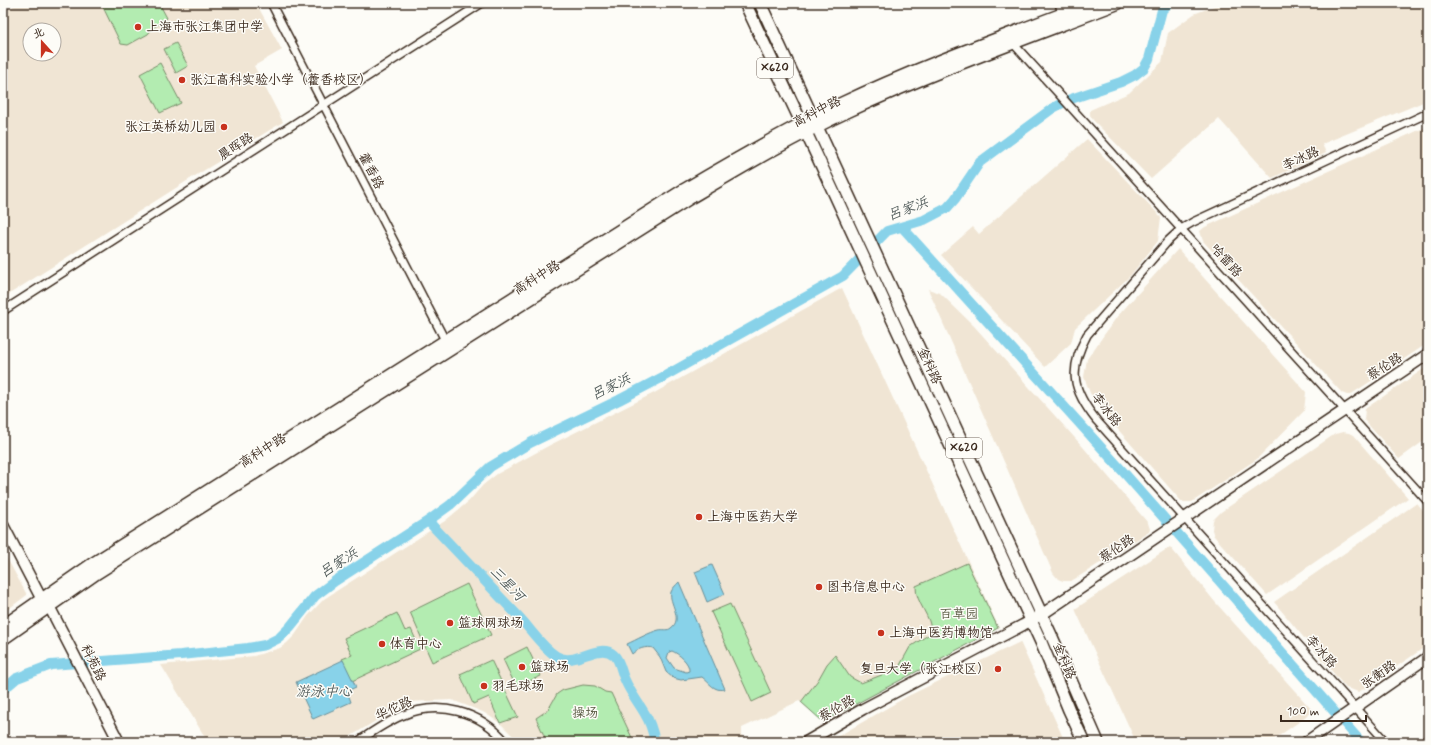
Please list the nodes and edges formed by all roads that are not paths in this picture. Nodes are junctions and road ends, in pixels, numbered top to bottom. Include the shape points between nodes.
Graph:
1 (272, 3) edge
2 (482, 3) edge
3 (744, 3) edge
4 (760, 3) edge
5 (1059, 3) edge
6 (1091, 3) edge
7 (1119, 3) edge
8 (1062, 14) junction
9 (1010, 40) junction
10 (324, 105) junction
11 (1428, 113) edge
12 (815, 123) junction
13 (804, 128) junction
14 (1181, 229) junction
15 (3, 311) edge
16 (448, 345) junction
17 (1428, 354) edge
18 (1428, 358) edge
19 (1346, 411) junction
20 (1428, 502) edge
21 (1184, 521) junction
22 (3, 525) edge
23 (45, 605) junction
24 (1042, 616) junction
25 (1032, 623) junction
26 (3, 626) edge
27 (3, 638) edge
28 (1428, 657) edge
29 (1428, 665) edge
30 (91, 694) junction
31 (1357, 710) junction
32 (1336, 725) junction
33 (111, 742) edge
34 (119, 742) edge
35 (356, 742) edge
36 (364, 742) edge
37 (501, 742) edge
38 (506, 742) edge
39 (806, 742) edge
40 (815, 742) edge
41 (1084, 742) edge
42 (1098, 742) edge
43 (1306, 742) edge
44 (1318, 742) edge
45 (1386, 742) edge

1 - 10 street, 藿香路
2 - 10 street, 晨晖路
3 - 13 main road, 金科路 / X620
4 - 12 main road, 金科路 / X620
5 - 8 street
6 - 8 main road, 高科中路
7 - 9 main road, 高科中路
8 - 9 main road, 高科中路
9 - 12 main road, 高科中路 via 867,92
9 - 14 street, 哈雷路
10 - 15 street, 晨晖路
10 - 16 street, 藿香路
11 - 14 street, 李冰路
12 - 13 main road, 高科中路
12 - 24 main road, 金科路 / X620
13 - 16 main road, 高科中路
13 - 25 main road, 金科路 / X620
14 - 19 street, 哈雷路
14 - 21 street, 李冰路 via 1087,335 1079,349 1075,378 1078,390 1090,412
16 - 23 main road, 高科中路
17 - 19 street, 蔡伦路
18 - 19 street, 蔡伦路
19 - 20 street, 哈雷路
19 - 21 street, 蔡伦路
21 - 24 street, 蔡伦路
21 - 31 street, 李冰路
22 - 23 street, 科苑路
23 - 26 main road, 高科中路
23 - 27 main road, 高科中路
23 - 30 street, 科苑路
24 - 25 street, 蔡伦路
24 - 42 main road, 金科路 / X620
25 - 39 street, 蔡伦路 via 863,709
25 - 40 street, 蔡伦路
25 - 41 main road, 金科路 / X620
28 - 31 street, 张衡路
29 - 31 street, 张衡路
30 - 33 street, 科苑路
30 - 34 street, 科苑路
31 - 32 street, 张衡路
31 - 45 street, 李冰路
32 - 43 street, 张衡路
32 - 44 street, 张衡路
35 - 38 street, 华佗路 via 400,716 432,708 444,708 470,714 492,727
36 - 37 street, 华佗路 via 402,719 433,712 469,718 489,730

